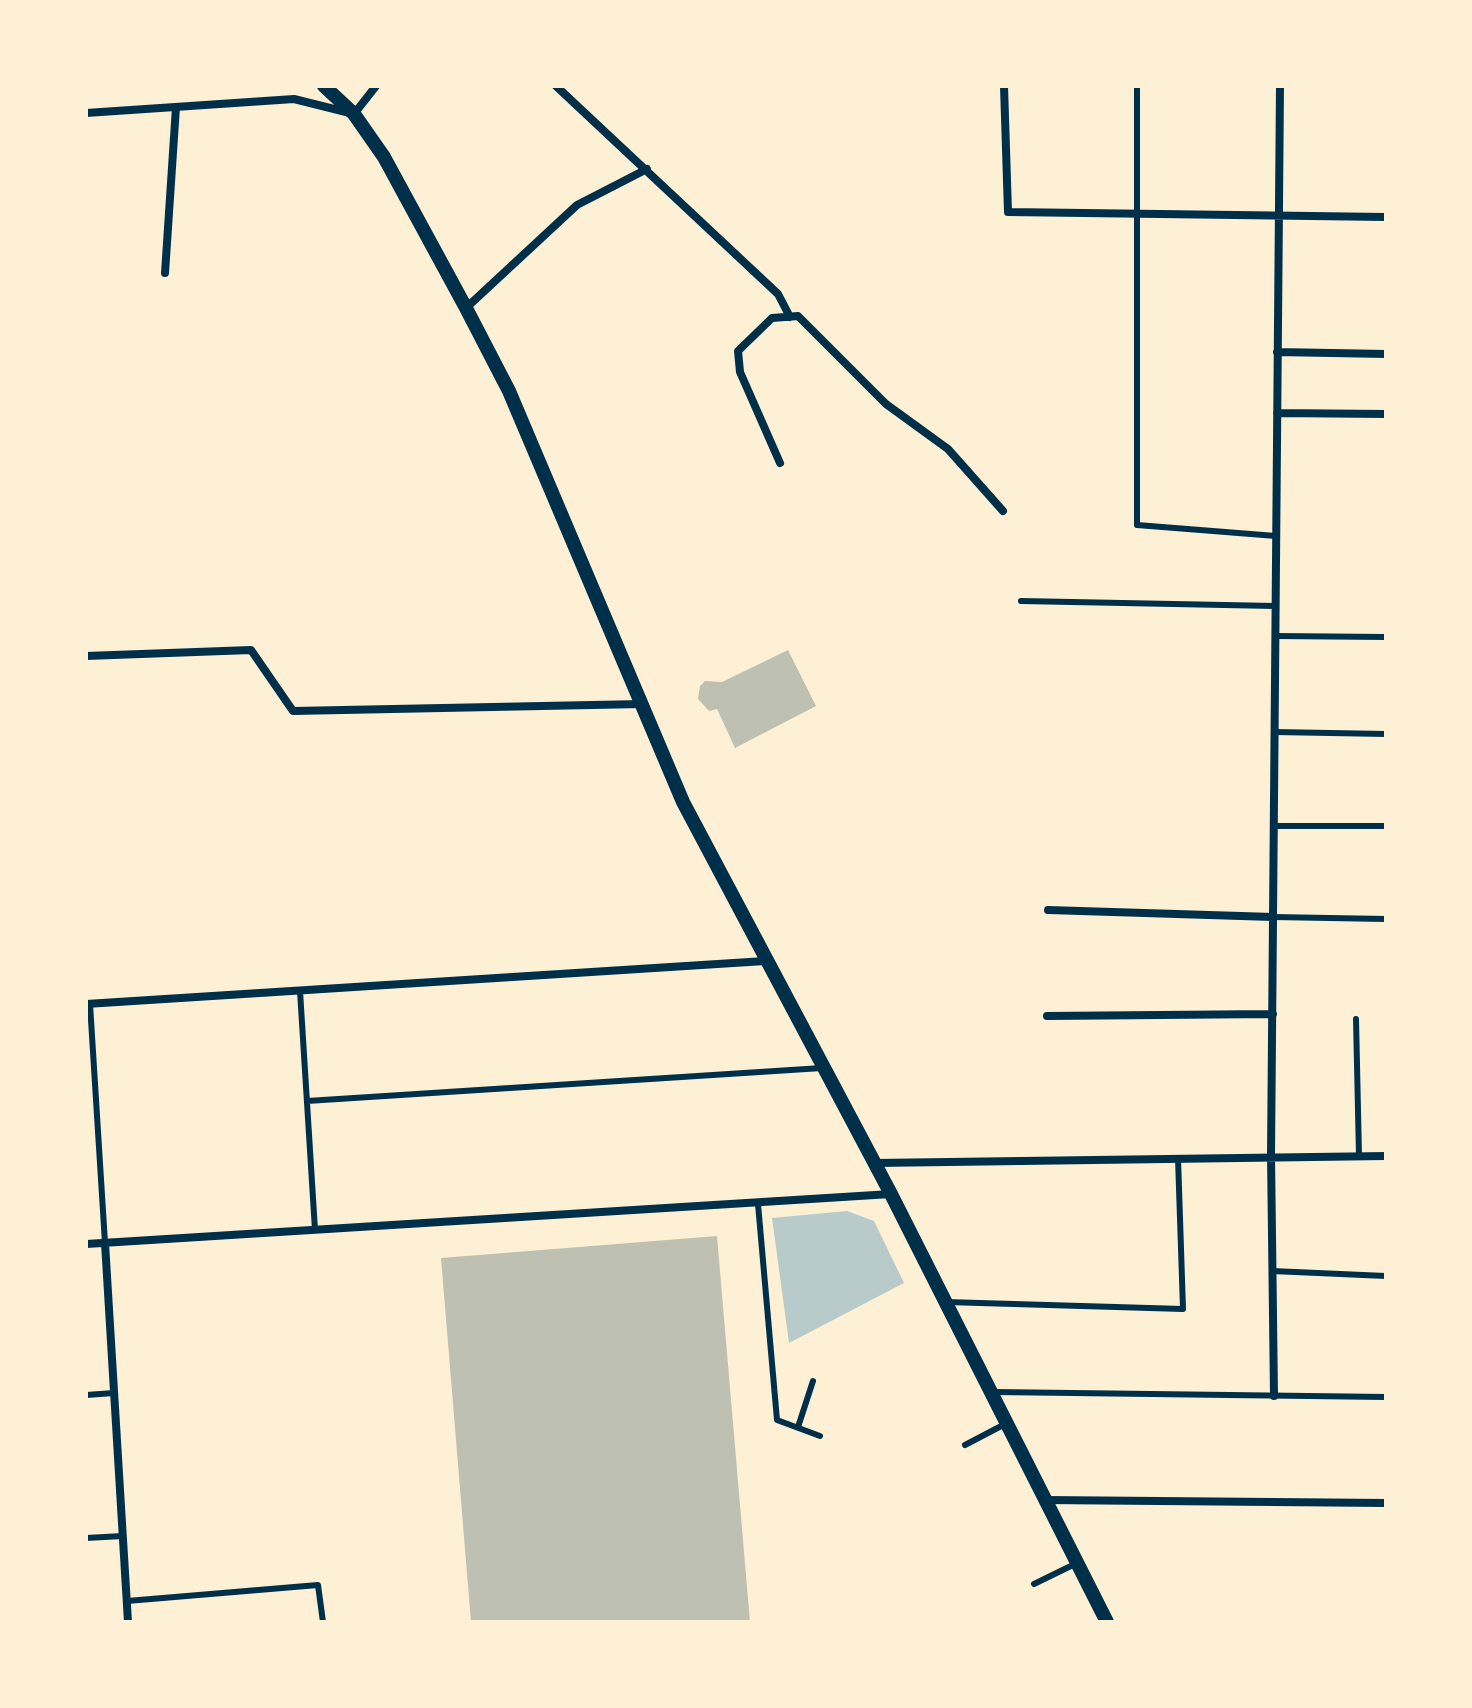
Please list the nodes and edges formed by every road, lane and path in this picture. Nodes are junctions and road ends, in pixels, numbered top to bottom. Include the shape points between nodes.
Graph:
1 (324, 86) edge
2 (376, 86) edge
3 (556, 86) edge
4 (1004, 86) edge
5 (1137, 86) edge
6 (1280, 86) edge
7 (176, 107) junction
8 (86, 113) edge
9 (354, 114) junction
10 (647, 169) junction
11 (1135, 214) junction
12 (1279, 215) junction
13 (1386, 217) edge
14 (165, 273) dead end
15 (466, 308) junction
16 (790, 317) junction
17 (1277, 352) junction
18 (1386, 354) edge
19 (1277, 413) junction
20 (1386, 414) edge
21 (780, 463) dead end
22 (1003, 511) dead end
23 (1276, 536) junction
24 (1021, 601) dead end
25 (1275, 606) junction
26 (1275, 636) junction
27 (1386, 637) edge
28 (86, 656) edge
29 (642, 704) junction
30 (1274, 732) junction
31 (1386, 734) edge
32 (1274, 826) junction
33 (1386, 826) edge
34 (1048, 910) dead end
35 (1273, 917) junction
36 (1386, 919) edge
37 (765, 961) junction
38 (300, 991) junction
39 (88, 1004) edge
40 (1273, 1014) junction
41 (1047, 1016) dead end
42 (1356, 1019) dead end
43 (823, 1068) junction
44 (307, 1101) junction
45 (97, 1122) junction
46 (86, 1123) edge
47 (1271, 1155) junction
48 (1359, 1156) junction
49 (1386, 1156) edge
50 (1178, 1157) junction
51 (875, 1163) junction
52 (891, 1194) junction
53 (758, 1204) junction
54 (315, 1230) junction
55 (105, 1243) junction
56 (86, 1244) edge
57 (1272, 1271) junction
58 (1386, 1276) edge
59 (946, 1302) junction
60 (813, 1381) dead end
61 (991, 1392) junction
62 (114, 1393) junction
63 (86, 1395) edge
64 (1274, 1396) junction
65 (1386, 1397) edge
66 (1007, 1423) junction
67 (798, 1427) junction
68 (820, 1436) dead end
69 (965, 1445) dead end
70 (1045, 1500) junction
71 (1386, 1503) edge
72 (123, 1536) junction
73 (86, 1538) edge
74 (1077, 1563) junction
75 (1034, 1584) dead end
76 (127, 1601) junction
77 (128, 1622) edge
78 (323, 1622) edge
79 (1107, 1622) edge

1 - 9 street
2 - 9 street
3 - 10 street
4 - 11 street via 1008,212
5 - 11 lane
6 - 12 street
7 - 8 street
7 - 9 street via 294,99
7 - 14 street
9 - 15 street via 384,157
10 - 15 street via 577,205
10 - 16 street via 778,294
11 - 12 street
11 - 23 lane via 1137,525
12 - 13 street
12 - 17 street
15 - 29 street via 509,391
16 - 21 street via 772,318 738,351 740,372
16 - 22 street via 798,316 886,404 948,449
17 - 18 street
17 - 19 street
19 - 20 street
19 - 23 street
23 - 25 street
24 - 25 lane
25 - 26 street
26 - 27 lane
26 - 30 street
28 - 29 street via 251,650 293,711
29 - 37 street via 683,802
30 - 31 lane
30 - 32 street
32 - 33 lane
32 - 35 street
34 - 35 street
35 - 36 lane
35 - 40 street
37 - 38 street
37 - 43 street
38 - 39 street
38 - 44 lane
39 - 45 lane
40 - 41 street
40 - 47 street
42 - 48 lane
43 - 44 lane
43 - 51 street
44 - 54 lane
45 - 46 lane
45 - 55 lane
47 - 48 street
47 - 50 street
47 - 57 street
48 - 49 street
50 - 51 street
50 - 59 lane via 1183,1309
51 - 52 street
52 - 53 street
52 - 59 street
53 - 54 street
53 - 67 lane via 777,1420
54 - 55 street
55 - 56 street
55 - 62 street
57 - 58 lane
57 - 64 street
59 - 61 street
60 - 67 lane
61 - 64 lane
61 - 66 street
62 - 63 lane
62 - 72 street
64 - 65 lane
66 - 69 lane
66 - 70 street
67 - 68 lane
70 - 71 street
70 - 74 street
72 - 73 lane
72 - 76 street
74 - 75 lane
74 - 79 street
76 - 77 street
76 - 78 lane via 318,1585

